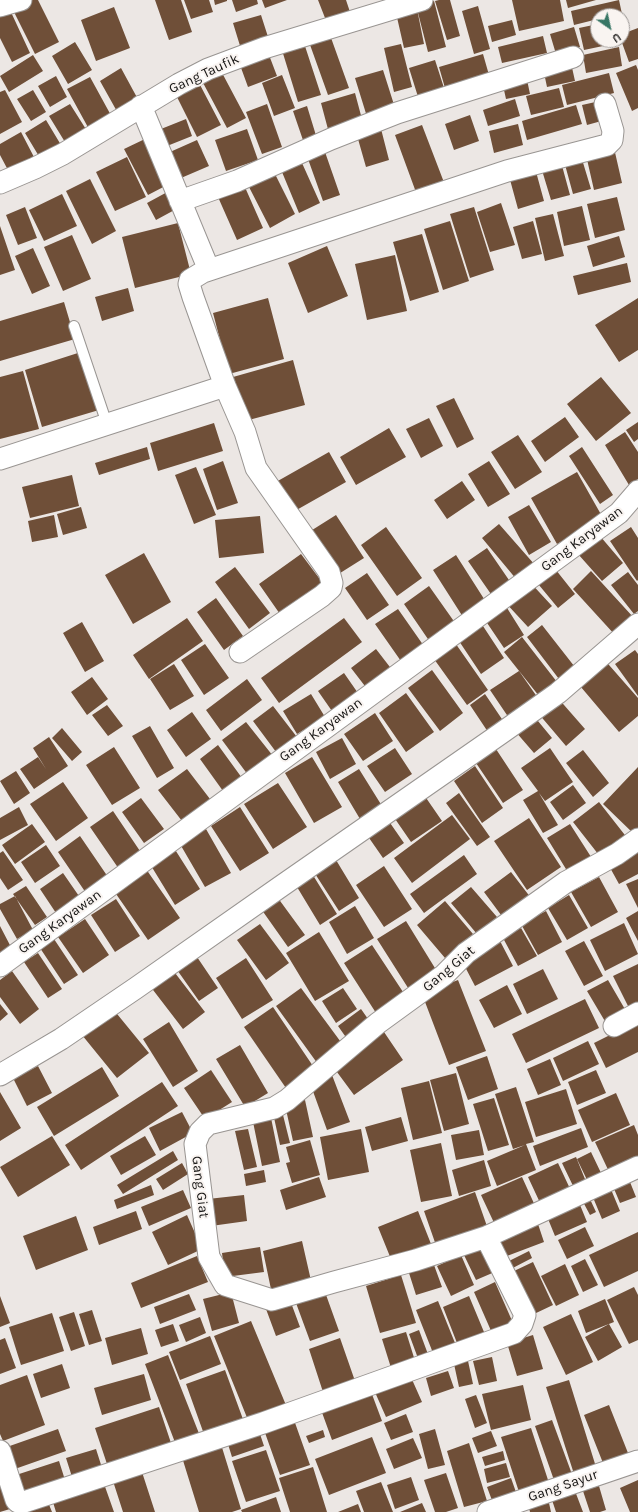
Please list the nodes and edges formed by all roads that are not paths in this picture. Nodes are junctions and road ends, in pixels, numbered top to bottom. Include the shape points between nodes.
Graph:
1 (21, 0) edge
2 (422, 0) edge
3 (0, 6) edge
4 (573, 57) dead end
5 (605, 104) dead end
6 (141, 106) junction
7 (0, 182) edge
8 (180, 201) junction
9 (209, 270) junction
10 (74, 326) dead end
11 (225, 386) junction
12 (107, 424) junction
13 (0, 459) edge
14 (638, 491) edge
15 (638, 624) edge
16 (240, 652) dead end
17 (638, 839) edge
18 (0, 966) edge
19 (638, 1013) edge
20 (614, 1026) dead end
21 (0, 1075) edge
22 (638, 1167) edge
23 (486, 1236) junction
24 (0, 1451) edge
25 (638, 1461) edge
26 (4, 1481) edge
27 (18, 1506) edge
28 (488, 1512) edge

1 - 3 street
2 - 6 street, Gang Taufik via 232,59 179,84
4 - 8 street via 397,112 237,181
5 - 9 street via 613,131 612,140 607,145 507,171
6 - 7 street, Gang Taufik via 63,154
6 - 8 street
8 - 9 street
9 - 11 street via 190,280 189,284
10 - 12 lane
11 - 12 street
11 - 16 street via 245,432 256,468 326,567 332,583 331,588 322,596
12 - 13 street
14 - 18 street, Gang Karyawan via 619,513
15 - 21 street via 558,693 500,734 136,988 61,1039
17 - 23 street, Gang Giat via 617,854 566,882 466,953 444,975 378,1023 287,1100 274,1108 208,1124 194,1144 209,1256 225,1285 272,1300 416,1260
19 - 20 street
22 - 23 street, Gang Giat
23 - 27 street via 525,1315 522,1324 514,1333 201,1445 18,1502
24 - 26 street
25 - 28 street, Gang Sayur
26 - 27 street

